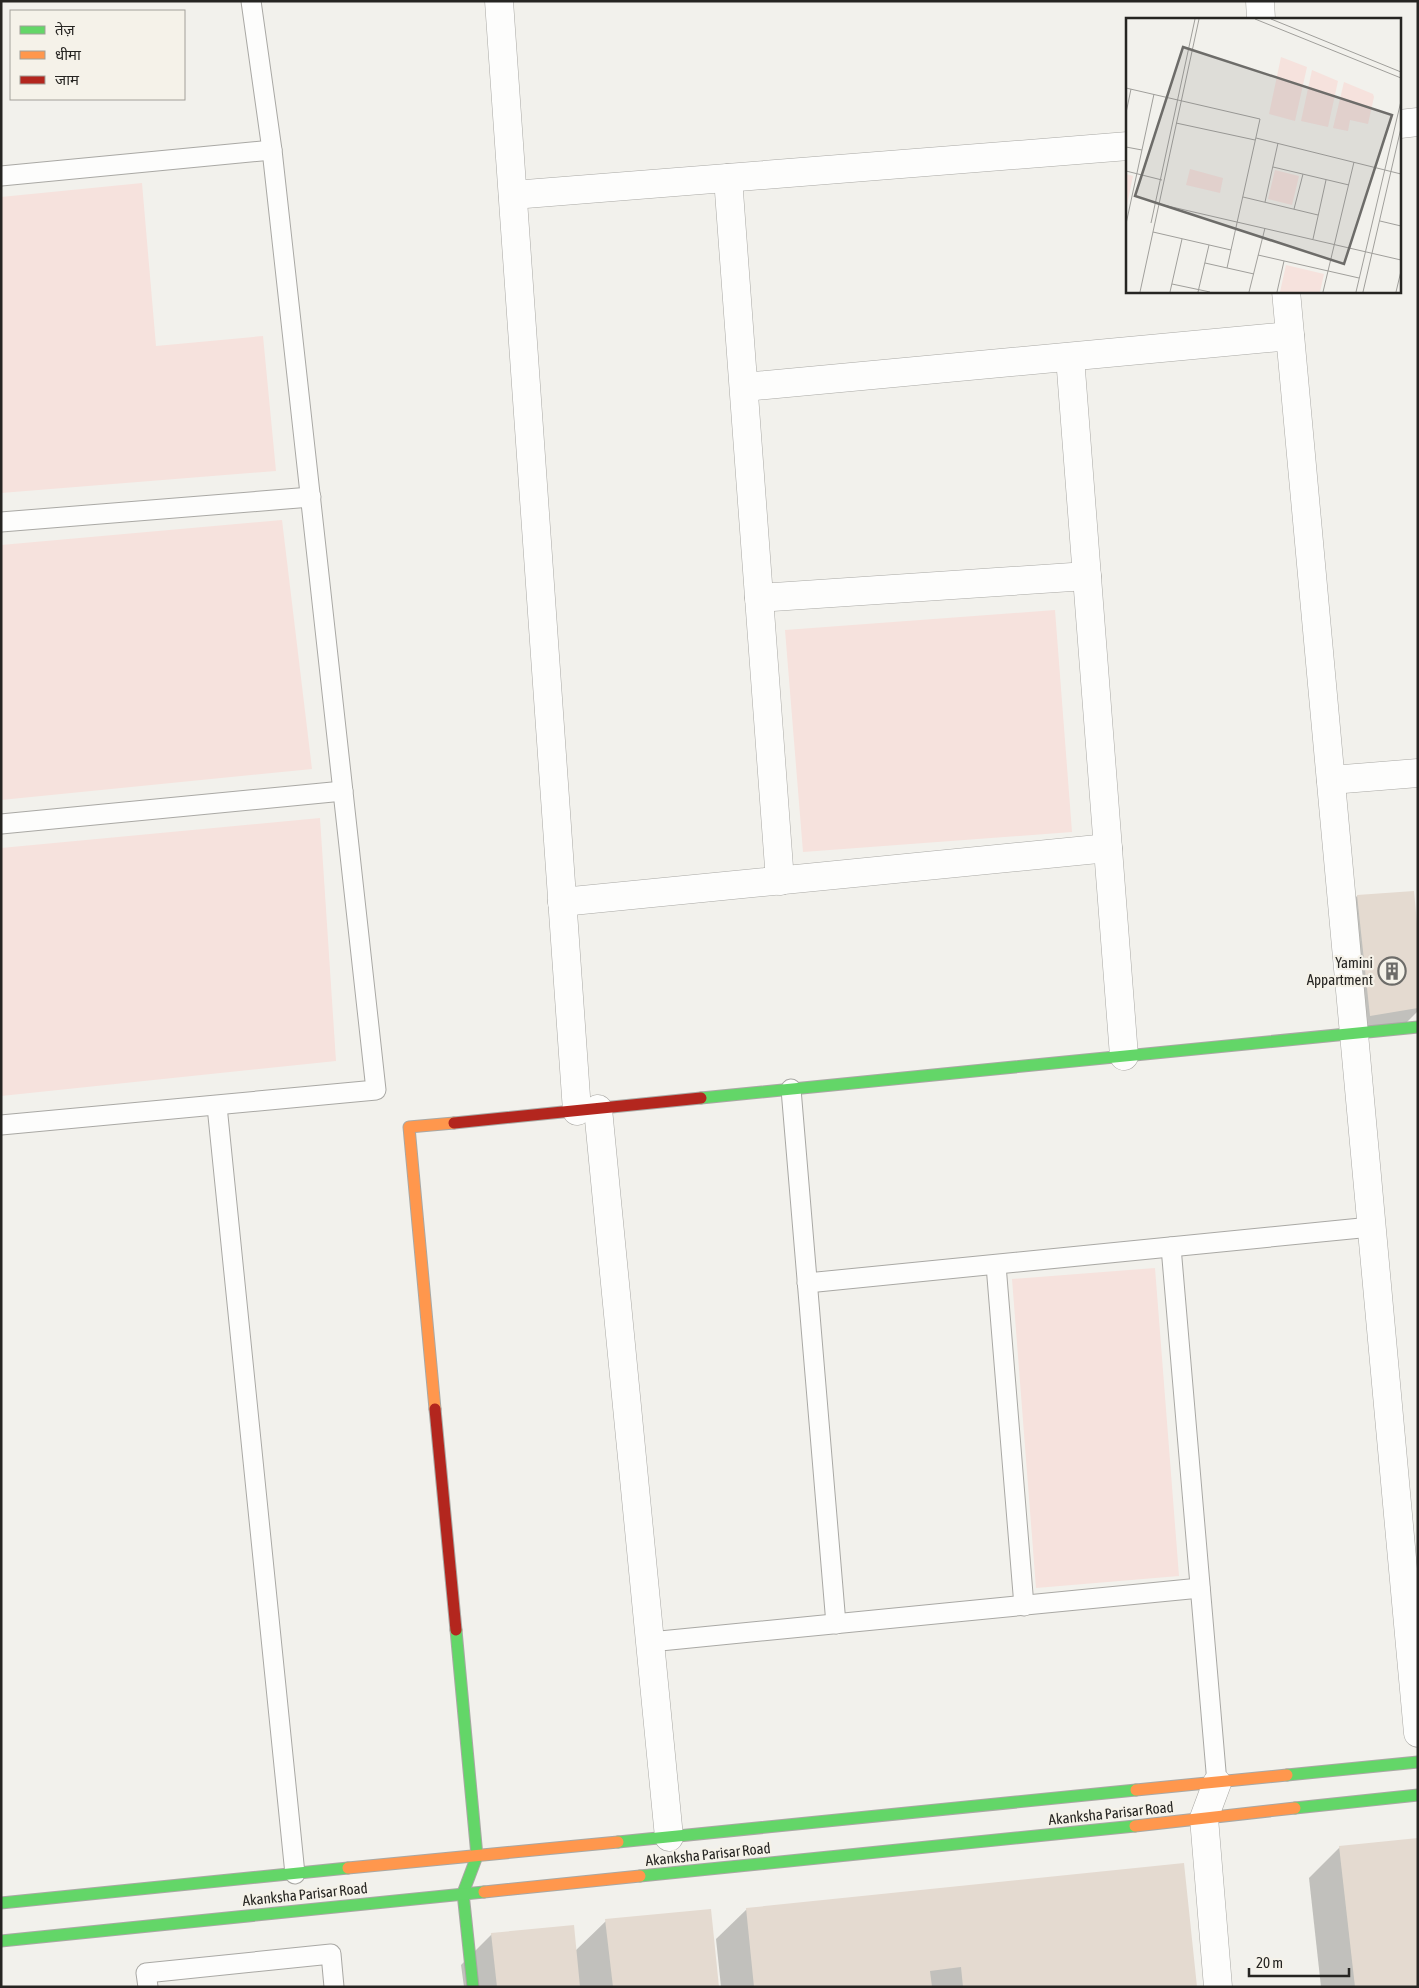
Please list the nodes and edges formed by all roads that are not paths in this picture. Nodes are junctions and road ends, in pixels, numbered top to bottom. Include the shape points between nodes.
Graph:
1 (251, 1) edge
2 (499, 1) edge
3 (1260, 1) edge
4 (1261, 18) edge
5 (1418, 122) edge
6 (1402, 124) edge
7 (1126, 146) edge
8 (272, 150) junction
9 (1, 176) edge
10 (728, 178) junction
11 (513, 195) junction
12 (1286, 292) edge
13 (1290, 336) junction
14 (1070, 356) junction
15 (744, 387) junction
16 (311, 497) junction
17 (1, 522) edge
18 (1087, 576) junction
19 (759, 598) junction
20 (1418, 773) edge
21 (1331, 780) junction
22 (343, 791) junction
23 (1, 824) edge
24 (1108, 848) junction
25 (780, 881) junction
26 (562, 902) junction
27 (1418, 1027) edge
28 (1354, 1033) junction
29 (1124, 1056) junction
30 (791, 1089) junction
31 (217, 1106) junction
32 (587, 1110) junction
33 (1, 1125) edge
34 (1372, 1227) junction
35 (1171, 1247) junction
36 (996, 1264) junction
37 (807, 1283) junction
38 (1200, 1588) junction
39 (1024, 1606) junction
40 (836, 1624) junction
41 (650, 1642) junction
42 (1418, 1733) edge
43 (1418, 1762) edge
44 (1217, 1783) junction
45 (1418, 1795) edge
46 (1204, 1818) junction
47 (669, 1837) junction
48 (477, 1856) junction
49 (295, 1874) junction
50 (463, 1894) junction
51 (1, 1903) edge
52 (1, 1941) edge
53 (148, 1987) edge
54 (334, 1987) edge
55 (473, 1987) edge
56 (1218, 1987) edge

1 - 8 lane
2 - 11 street
3 - 4 street
5 - 6 street
7 - 10 street
8 - 9 lane
8 - 16 lane
10 - 11 street
10 - 15 street
11 - 26 street
12 - 13 street
13 - 14 street
13 - 21 street
14 - 15 street
14 - 18 street
15 - 19 street
16 - 17 lane
16 - 22 lane
18 - 19 street
18 - 24 street
19 - 25 street
20 - 21 street
21 - 28 street
22 - 23 lane
22 - 31 lane via 376,1090
24 - 25 street
24 - 29 street
25 - 26 street
26 - 32 street
27 - 28 street
28 - 29 street
28 - 34 street
29 - 30 street
30 - 32 street
30 - 37 lane
31 - 33 lane
31 - 49 lane
32 - 41 street
32 - 48 street via 409,1127
34 - 35 lane
34 - 42 street
35 - 36 lane
35 - 38 lane
36 - 37 lane
36 - 39 lane
37 - 40 lane
38 - 39 lane
38 - 44 lane
39 - 40 lane
40 - 41 lane
41 - 47 street
43 - 44 street, Akanksha Parisar Road
44 - 46 street
44 - 47 street, Akanksha Parisar Road
45 - 46 street, Akanksha Parisar Road
46 - 50 street, Akanksha Parisar Road
46 - 56 street
47 - 48 street, Akanksha Parisar Road
48 - 49 street, Akanksha Parisar Road
48 - 50 street
49 - 51 street, Akanksha Parisar Road
50 - 52 street, Akanksha Parisar Road
50 - 55 street
53 - 54 lane via 146,1973 331,1954

